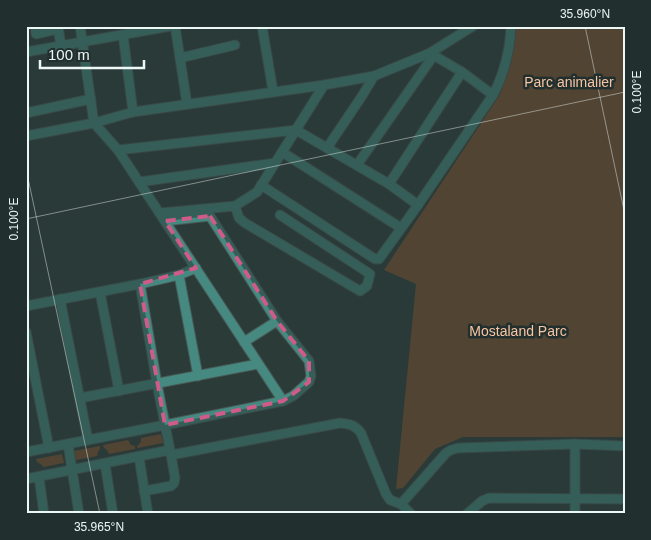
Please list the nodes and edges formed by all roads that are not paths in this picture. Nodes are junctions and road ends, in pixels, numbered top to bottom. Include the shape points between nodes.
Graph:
1 (35, 26) edge
2 (58, 26) edge
3 (80, 26) edge
4 (171, 26) edge
5 (175, 26) edge
6 (262, 26) edge
7 (473, 26) edge
8 (511, 26) edge
9 (123, 35) junction
10 (82, 42) junction
11 (235, 45) dead end
12 (61, 46) junction
13 (26, 52) edge
14 (432, 54) junction
15 (180, 58) junction
16 (462, 72) junction
17 (374, 76) junction
18 (324, 84) junction
19 (273, 91) junction
20 (493, 95) junction
21 (91, 99) junction
22 (187, 104) junction
23 (133, 112) junction
24 (26, 113) edge
25 (94, 123) junction
26 (296, 130) junction
27 (26, 136) edge
28 (327, 148) junction
29 (118, 150) junction
30 (282, 152) junction
31 (275, 163) junction
32 (357, 165) junction
33 (139, 182) junction
34 (389, 184) junction
35 (261, 185) junction
36 (418, 205) junction
37 (235, 206) junction
38 (280, 215) dead end
39 (163, 217) junction
40 (401, 228) junction
41 (196, 268) junction
42 (179, 275) junction
43 (140, 284) junction
44 (100, 292) junction
45 (60, 299) junction
46 (26, 306) edge
47 (277, 321) junction
48 (26, 332) edge
49 (244, 342) junction
50 (258, 364) junction
51 (198, 376) junction
52 (156, 384) junction
53 (119, 391) junction
54 (80, 398) junction
55 (282, 400) junction
56 (165, 425) junction
57 (88, 440) junction
58 (68, 444) junction
59 (575, 444) junction
60 (625, 446) edge
61 (49, 448) junction
62 (26, 452) edge
63 (171, 453) junction
64 (139, 457) junction
65 (105, 464) junction
66 (73, 470) junction
67 (39, 477) junction
68 (26, 480) edge
69 (144, 491) junction
70 (575, 498) junction
71 (625, 499) edge
72 (401, 504) junction
73 (145, 513) edge
74 (44, 514) edge
75 (79, 514) edge
76 (112, 514) edge
77 (411, 514) edge
78 (467, 514) edge
79 (575, 514) edge

1 - 12 street via 36,34 58,29
2 - 12 street
3 - 10 street
4 - 9 street
5 - 15 street
6 - 19 street
7 - 14 street
8 - 20 street via 505,64
9 - 10 street
9 - 23 street
10 - 12 street
10 - 21 street
11 - 15 street
12 - 13 street
14 - 16 street
14 - 17 street
14 - 32 street
15 - 22 street
16 - 20 street
16 - 34 street
17 - 18 street
17 - 28 street
18 - 19 street
18 - 26 street
19 - 22 street
20 - 36 street
21 - 24 street
21 - 25 street
22 - 23 street
23 - 25 street
25 - 27 street
25 - 29 street
26 - 28 street
26 - 29 street
26 - 30 street
28 - 32 street
29 - 33 street
30 - 31 street
30 - 40 street
31 - 33 street
31 - 35 street
32 - 34 street
33 - 39 street
34 - 36 street
35 - 37 street via 257,192
35 - 40 street via 375,259 379,259
36 - 40 street
37 - 38 street via 244,223 360,291 367,286 370,274
37 - 39 street
39 - 41 street
39 - 47 street via 210,216
41 - 42 street
41 - 49 street
42 - 43 street
42 - 51 street
43 - 44 street
43 - 52 street
44 - 45 street
44 - 53 street
45 - 46 street
45 - 54 street
47 - 49 street
47 - 55 street via 309,361 311,376 309,382 293,396
48 - 61 street
49 - 50 street
50 - 51 street
50 - 55 street
51 - 52 street
52 - 53 street
52 - 56 street
53 - 54 street
54 - 57 street
55 - 56 street
56 - 57 street
56 - 63 street
57 - 58 street
58 - 61 street
58 - 66 street
59 - 60 street
59 - 70 street
59 - 72 street via 451,450
61 - 62 street
63 - 64 street
63 - 69 street via 174,483
63 - 72 street via 340,423 350,424 361,433 386,494 390,500
64 - 65 street
64 - 69 street
65 - 66 street
65 - 76 street
66 - 67 street
66 - 75 street
67 - 68 street
67 - 74 street
69 - 73 street
70 - 71 street
70 - 78 street via 489,498
70 - 79 street
72 - 77 street

